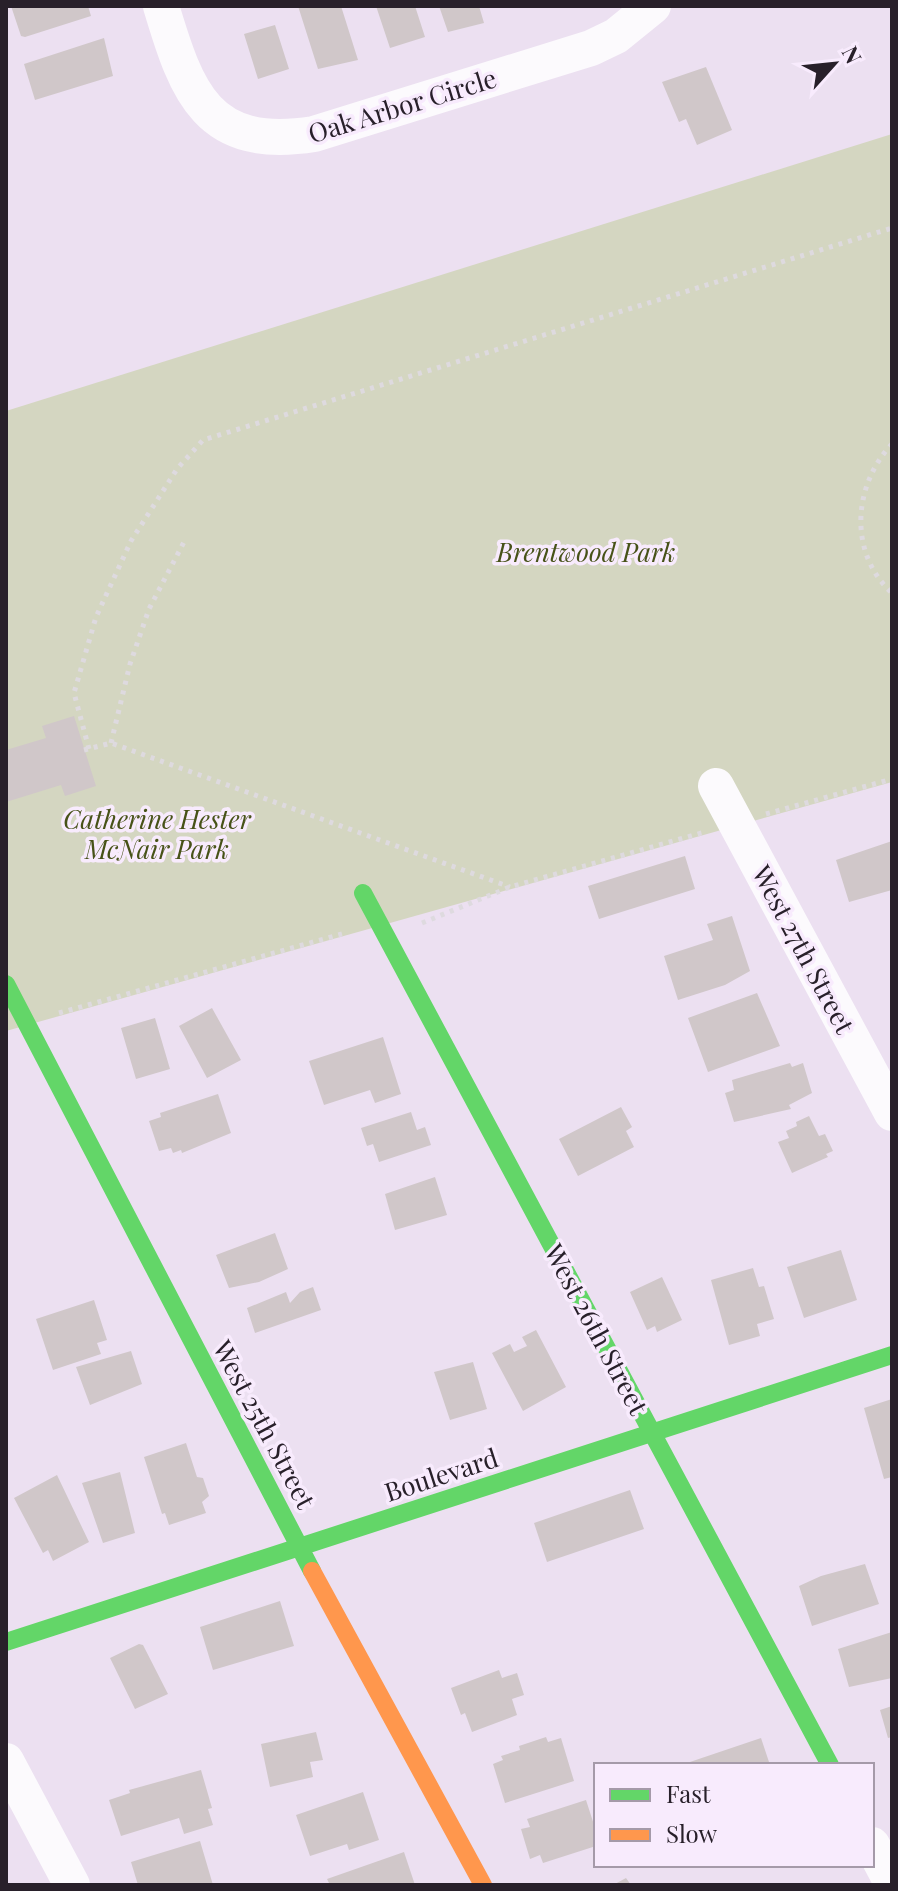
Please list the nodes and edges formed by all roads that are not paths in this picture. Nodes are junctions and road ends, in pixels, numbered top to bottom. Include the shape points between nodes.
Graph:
1 (161, 6) edge
2 (653, 6) edge
3 (716, 786) dead end
4 (363, 893) dead end
5 (6, 984) edge
6 (892, 1113) edge
7 (892, 1355) edge
8 (652, 1432) junction
9 (300, 1547) junction
10 (6, 1642) edge
11 (6, 1761) edge
12 (829, 1763) edge
13 (874, 1849) edge
14 (892, 1883) edge
15 (72, 1885) edge
16 (483, 1885) edge

1 - 2 street, Oak Arbor Circle via 179,66 204,108 244,132 291,138 591,48 616,36
3 - 6 street, West 27th Street
4 - 8 street, West 26th Street
5 - 9 street, West 25th Street
7 - 8 street, Boulevard
8 - 9 street, Boulevard
8 - 12 street, West 26th Street
9 - 10 street, Boulevard
9 - 16 street, West 25th Street
11 - 15 street
13 - 14 street

